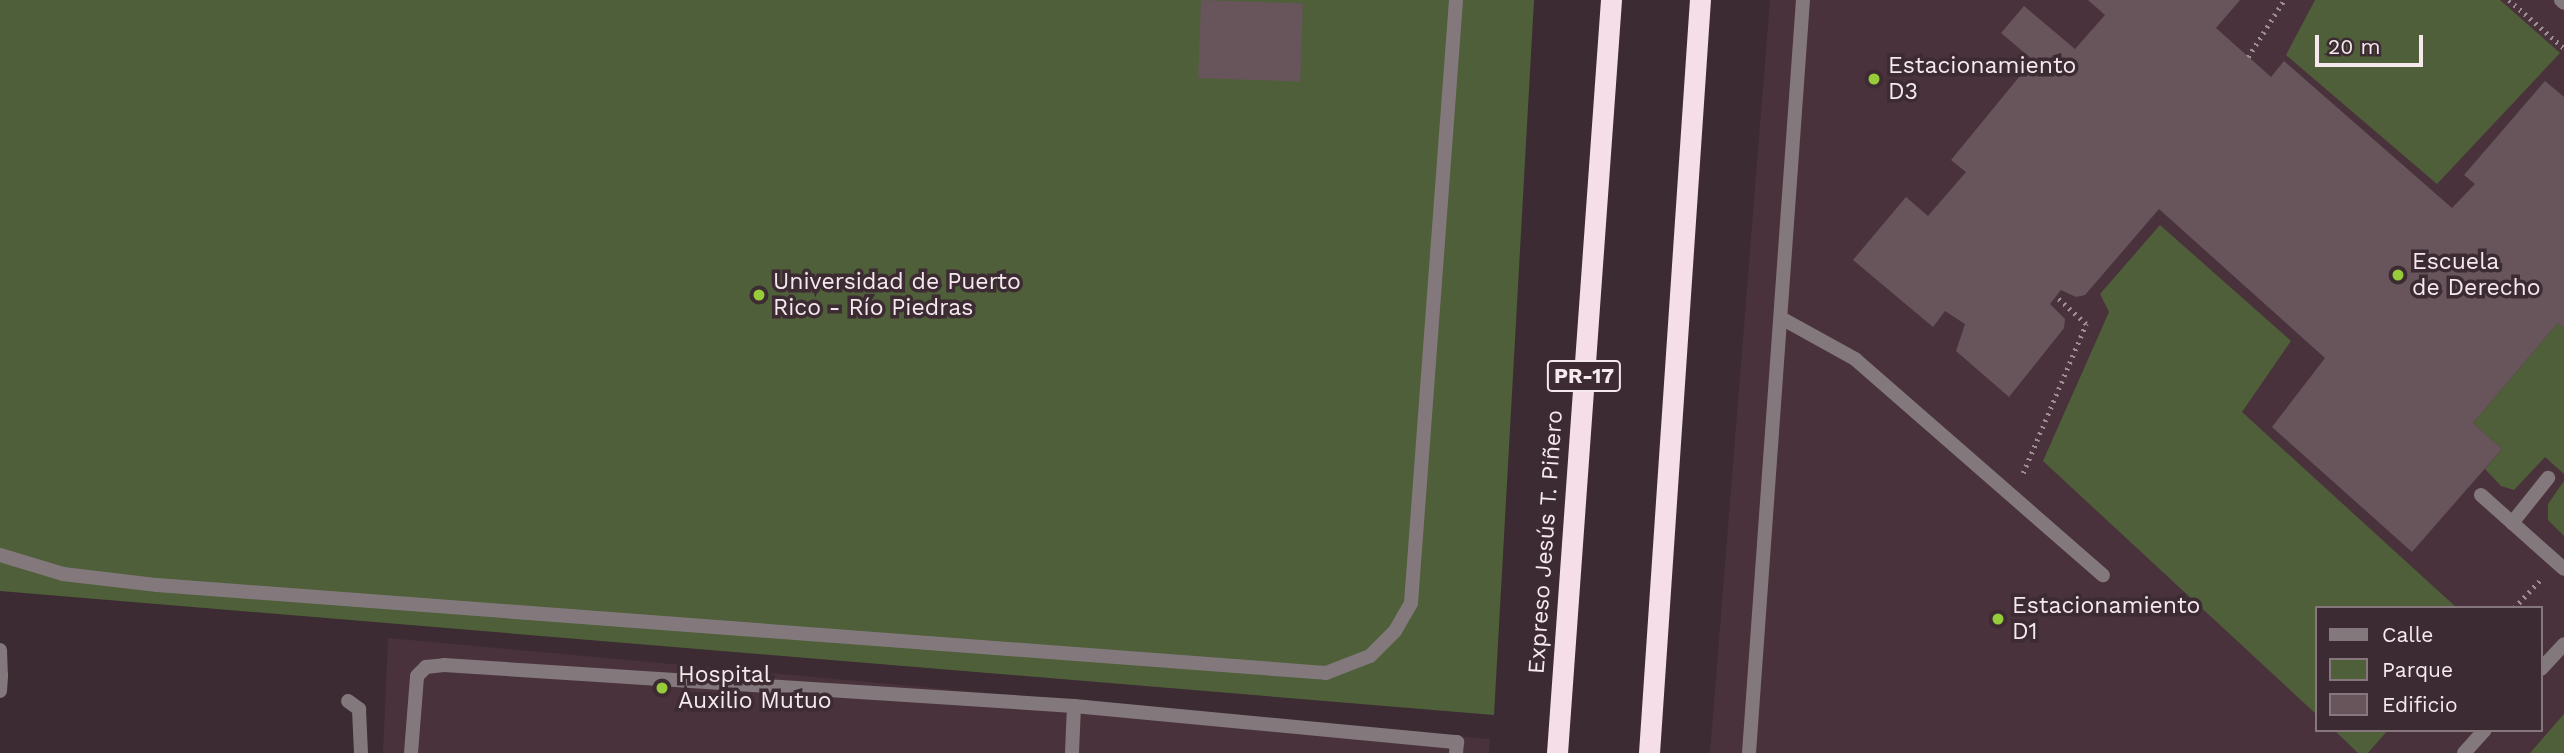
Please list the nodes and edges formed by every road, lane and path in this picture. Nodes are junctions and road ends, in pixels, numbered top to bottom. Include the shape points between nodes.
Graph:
1 (1456, 0) edge
2 (1611, 0) edge
3 (1700, 0) edge
4 (1803, 0) edge
5 (2284, 0) edge
6 (2509, 0) edge
7 (2564, 48) edge
8 (2248, 57) dead end
9 (2056, 297) dead end
10 (1781, 318) junction
11 (2548, 478) dead end
12 (2009, 494) junction
13 (2481, 495) dead end
14 (2512, 523) junction
15 (0, 555) edge
16 (2564, 569) edge
17 (2103, 575) dead end
18 (2564, 644) edge
19 (0, 650) edge
20 (2543, 667) edge
21 (1, 683) edge
22 (348, 701) dead end
23 (1074, 706) junction
24 (2483, 732) edge
25 (360, 753) edge
26 (411, 753) edge
27 (1072, 753) edge
28 (1456, 753) edge
29 (1557, 753) edge
30 (1649, 753) edge
31 (1749, 753) edge
32 (2464, 753) edge

1 - 15 street via 1411,603 1395,631 1370,656 1326,673 157,585 63,573
2 - 29 highway, Expreso Jesús T. Piñero / PR-17
3 - 30 highway
4 - 10 street
5 - 8 path
6 - 7 path
9 - 12 path via 2085,324 2030,462
10 - 12 street via 1855,359
10 - 31 street
11 - 14 street
12 - 17 street
13 - 14 street
14 - 16 street
18 - 20 street
19 - 21 street
22 - 25 street via 359,709
23 - 26 street via 444,665 426,667 417,676
23 - 27 street
23 - 28 street via 1457,741
24 - 32 street

